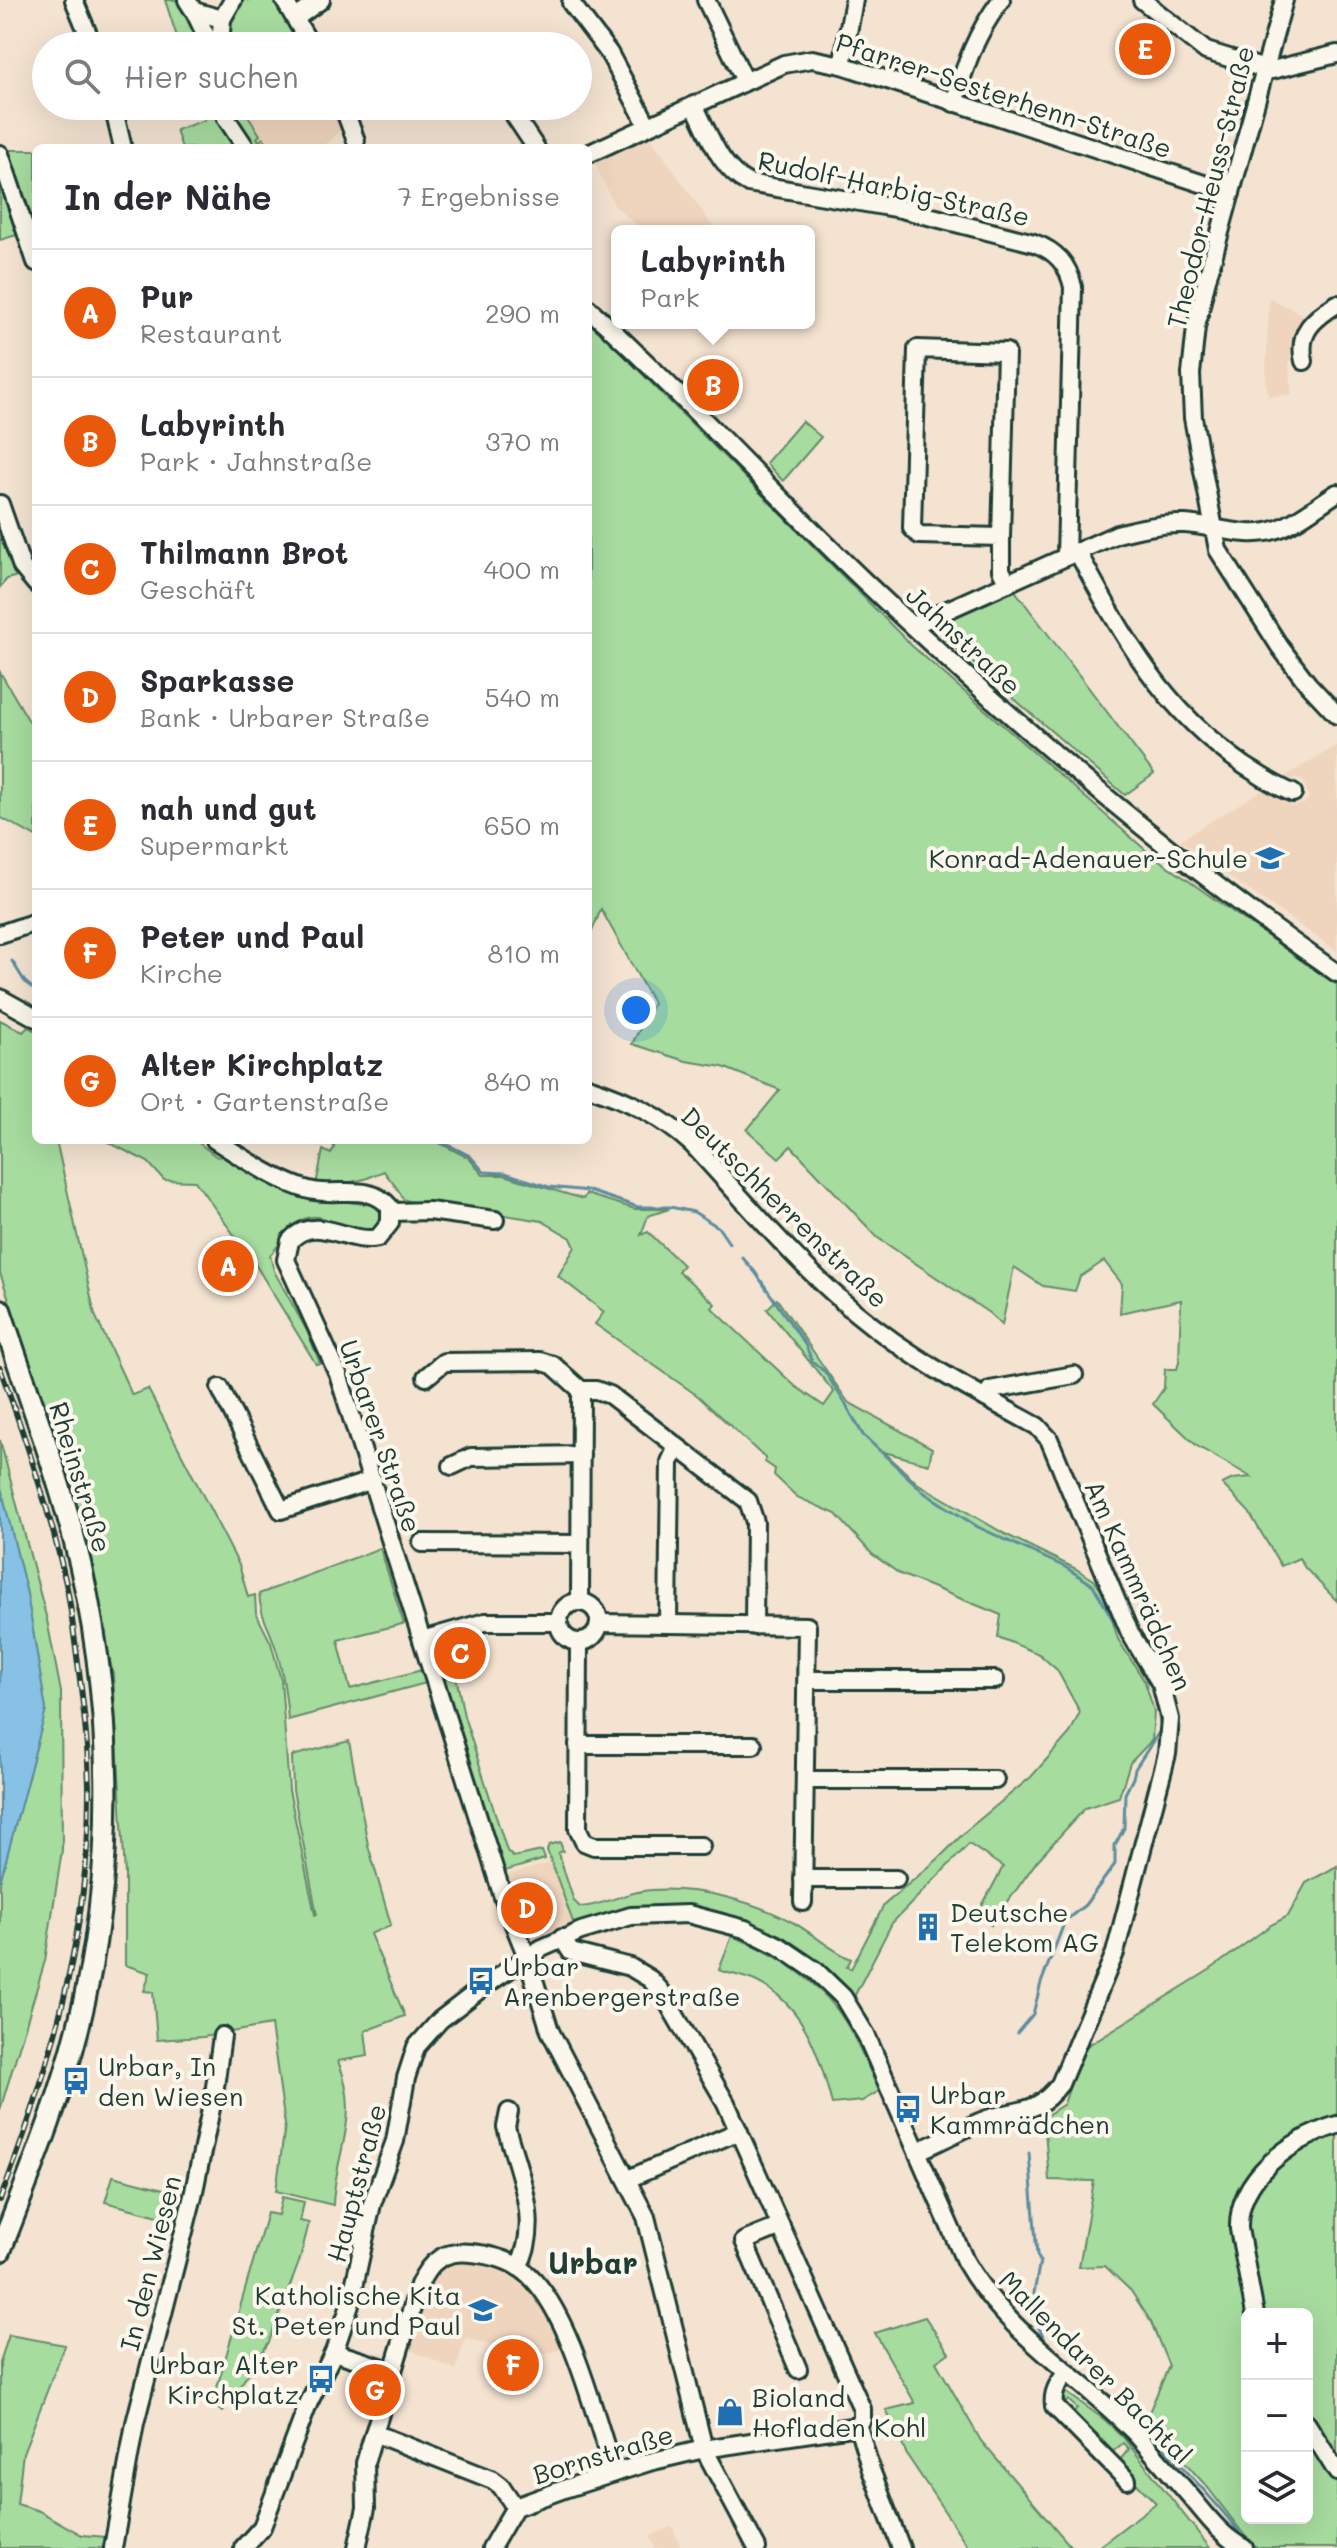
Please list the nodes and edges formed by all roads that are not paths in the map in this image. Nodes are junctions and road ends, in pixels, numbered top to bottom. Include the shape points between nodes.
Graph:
1 (74, 0) edge
2 (233, 0) edge
3 (284, 0) edge
4 (321, 0) edge
5 (706, 0) edge
6 (854, 0) edge
7 (1001, 0) edge
8 (1142, 0) edge
9 (1284, 0) edge
10 (571, 3) dead end
11 (190, 6) edge
12 (296, 18) junction
13 (222, 19) junction
14 (87, 32) edge
15 (204, 32) edge
16 (221, 32) edge
17 (304, 32) edge
18 (1337, 54) edge
19 (842, 65) junction
20 (1265, 69) junction
21 (745, 81) junction
22 (954, 103) junction
23 (694, 105) junction
24 (116, 120) edge
25 (227, 120) edge
26 (348, 120) edge
27 (517, 120) edge
28 (648, 126) junction
29 (356, 141) dead end
30 (122, 144) edge
31 (243, 144) edge
32 (533, 144) edge
33 (592, 152) edge
34 (0, 154) edge
35 (1231, 193) junction
36 (32, 245) edge
37 (1337, 304) edge
38 (592, 312) edge
39 (1304, 361) dead end
40 (1336, 495) edge
41 (0, 504) edge
42 (1215, 529) junction
43 (1001, 537) junction
44 (1072, 554) junction
45 (32, 579) edge
46 (1008, 583) junction
47 (914, 625) junction
48 (1337, 715) edge
49 (1293, 793) dead end
50 (32, 923) edge
51 (0, 934) edge
52 (1337, 973) edge
53 (0, 998) edge
54 (32, 1016) edge
55 (592, 1088) edge
56 (222, 1144) edge
57 (392, 1212) junction
58 (495, 1220) dead end
59 (0, 1310) edge
60 (1074, 1375) dead end
61 (426, 1377) dead end
62 (220, 1388) dead end
63 (581, 1390) junction
64 (986, 1398) junction
65 (677, 1447) junction
66 (581, 1455) junction
67 (452, 1466) dead end
68 (373, 1480) junction
69 (422, 1543) dead end
70 (580, 1544) junction
71 (580, 1602) junction
72 (559, 1622) junction
73 (599, 1623) junction
74 (668, 1624) junction
75 (754, 1626) junction
76 (422, 1640) junction
77 (579, 1643) junction
78 (807, 1680) junction
79 (995, 1680) dead end
80 (578, 1745) junction
81 (753, 1745) dead end
82 (805, 1780) junction
83 (995, 1780) dead end
84 (701, 1846) dead end
85 (803, 1879) junction
86 (896, 1879) dead end
87 (803, 1902) dead end
88 (562, 1938) junction
89 (527, 1957) junction
90 (222, 2036) dead end
91 (509, 2112) dead end
92 (1337, 2125) edge
93 (739, 2131) junction
94 (918, 2151) junction
95 (628, 2179) junction
96 (781, 2226) junction
97 (0, 2251) edge
98 (518, 2267) junction
99 (1254, 2308) edge
100 (334, 2352) junction
101 (798, 2369) dead end
102 (393, 2371) junction
103 (1066, 2373) junction
104 (858, 2426) junction
105 (374, 2433) junction
106 (1313, 2434) edge
107 (704, 2449) junction
108 (1337, 2472) edge
109 (614, 2473) junction
110 (1127, 2480) dead end
111 (515, 2507) junction
112 (261, 2540) edge
113 (495, 2546) edge
114 (113, 2548) edge
115 (243, 2548) edge
116 (357, 2548) edge
117 (757, 2548) edge
118 (901, 2548) edge
119 (1244, 2548) edge

1 - 14 street
2 - 13 street
3 - 12 street
4 - 12 street
5 - 21 street
6 - 19 street
7 - 22 street via 969,52
8 - 20 street via 1206,51
9 - 20 street, Theodor-Heuss-Straße
10 - 28 street via 609,53
11 - 13 street
11 - 15 street
12 - 17 street
13 - 16 street
18 - 20 street
19 - 21 street, Pfarrer-Sesterhenn-Straße via 795,60
19 - 22 street, Pfarrer-Sesterhenn-Straße
20 - 35 street, Theodor-Heuss-Straße
21 - 23 street, Pfarrer-Sesterhenn-Straße
22 - 35 street, Pfarrer-Sesterhenn-Straße
23 - 28 street, Pfarrer-Sesterhenn-Straße
23 - 44 street, Rudolf-Harbig-Straße via 722,160 748,183 901,209 1034,243 1063,261 1073,287
24 - 30 street
25 - 31 street
26 - 29 street
27 - 32 street
28 - 33 street, Pfarrer-Sesterhenn-Straße
34 - 36 street
35 - 42 street, Theodor-Heuss-Straße via 1196,327 1191,374 1195,431
37 - 39 street via 1305,330
38 - 47 street, Jahnstraße
40 - 42 street via 1279,529
41 - 45 street via 22,567
42 - 44 street via 1183,524 1142,527
42 - 48 street, Theodor-Heuss-Straße via 1222,558 1308,684
43 - 43 street via 1006,352 917,349 912,528 919,535
43 - 46 street via 1001,570
44 - 46 street
44 - 49 street via 1164,694 1234,758
46 - 47 street
47 - 52 street, Jahnstraße via 1130,818
50 - 51 street
53 - 54 street
55 - 64 street, Deutschherrenstraße via 644,1108 676,1129 834,1294 901,1346
56 - 57 street via 300,1186 374,1195
57 - 58 street
57 - 68 street, Urbarer Straße via 378,1238 308,1229 294,1236 286,1254 334,1364
59 - 97 main road, Rheinstraße via 73,1534 98,1663 105,1764 100,1902 85,1997 65,2076
60 - 64 street via 990,1390
61 - 63 street via 444,1362 540,1361 553,1365
62 - 68 street via 281,1510
63 - 65 street via 610,1395
63 - 66 street
64 - 94 street, Am Kammrädchen via 1037,1426 1049,1439 1130,1633 1164,1692 1169,1737 1115,1953 1060,2084 1033,2108 987,2119
65 - 74 street via 670,1462
65 - 75 street via 752,1507
66 - 67 street via 471,1457
66 - 70 street
68 - 76 street, Urbarer Straße
69 - 70 street
70 - 71 street
71 - 72 street via 563,1610
71 - 73 street via 592,1606
72 - 76 street via 485,1622
72 - 77 street via 562,1634
73 - 74 street
73 - 77 street via 590,1639
74 - 75 street
75 - 78 street via 807,1626
76 - 89 street, Urbarer Straße
77 - 80 street
78 - 79 street
78 - 82 street
80 - 81 street
80 - 84 street via 578,1829 584,1842
82 - 83 street
82 - 85 street
85 - 86 street
85 - 87 street
88 - 89 street, Mallendarer Bachtal
88 - 93 street via 571,1952 630,1967 655,1984
88 - 94 street, Mallendarer Bachtal via 617,1919 668,1913 726,1922 779,1946 843,1997
89 - 95 street, Urbarer Straße via 550,2031
89 - 100 street, Hauptstraße via 440,2020 416,2047 398,2130 372,2204
90 - 114 street, In den Wiesen via 193,2196 135,2423
91 - 98 street via 506,2127 530,2218 529,2243
92 - 99 street via 1270,2164 1244,2195 1239,2229
93 - 95 street
93 - 96 street
94 - 103 street, Mallendarer Bachtal via 973,2275 1022,2333
95 - 107 street, Urbarer Straße via 653,2240
96 - 101 street via 744,2241
96 - 104 street via 862,2409
98 - 102 street via 494,2256 461,2252 443,2255 430,2265
98 - 109 street via 537,2284 560,2319
100 - 102 street
100 - 112 street, Hauptstraße via 309,2402
102 - 105 street
103 - 110 street via 1056,2386 1054,2406
103 - 119 street, Mallendarer Bachtal via 1120,2418 1217,2528
104 - 107 street, Bornstraße
104 - 118 street
105 - 111 street via 493,2480
105 - 116 street via 365,2463 366,2508
106 - 108 street
107 - 109 street, Bornstraße
107 - 117 street, Urbarer Straße
109 - 111 street, Bornstraße
111 - 113 street, Bornstraße
112 - 115 street, Hauptstraße

